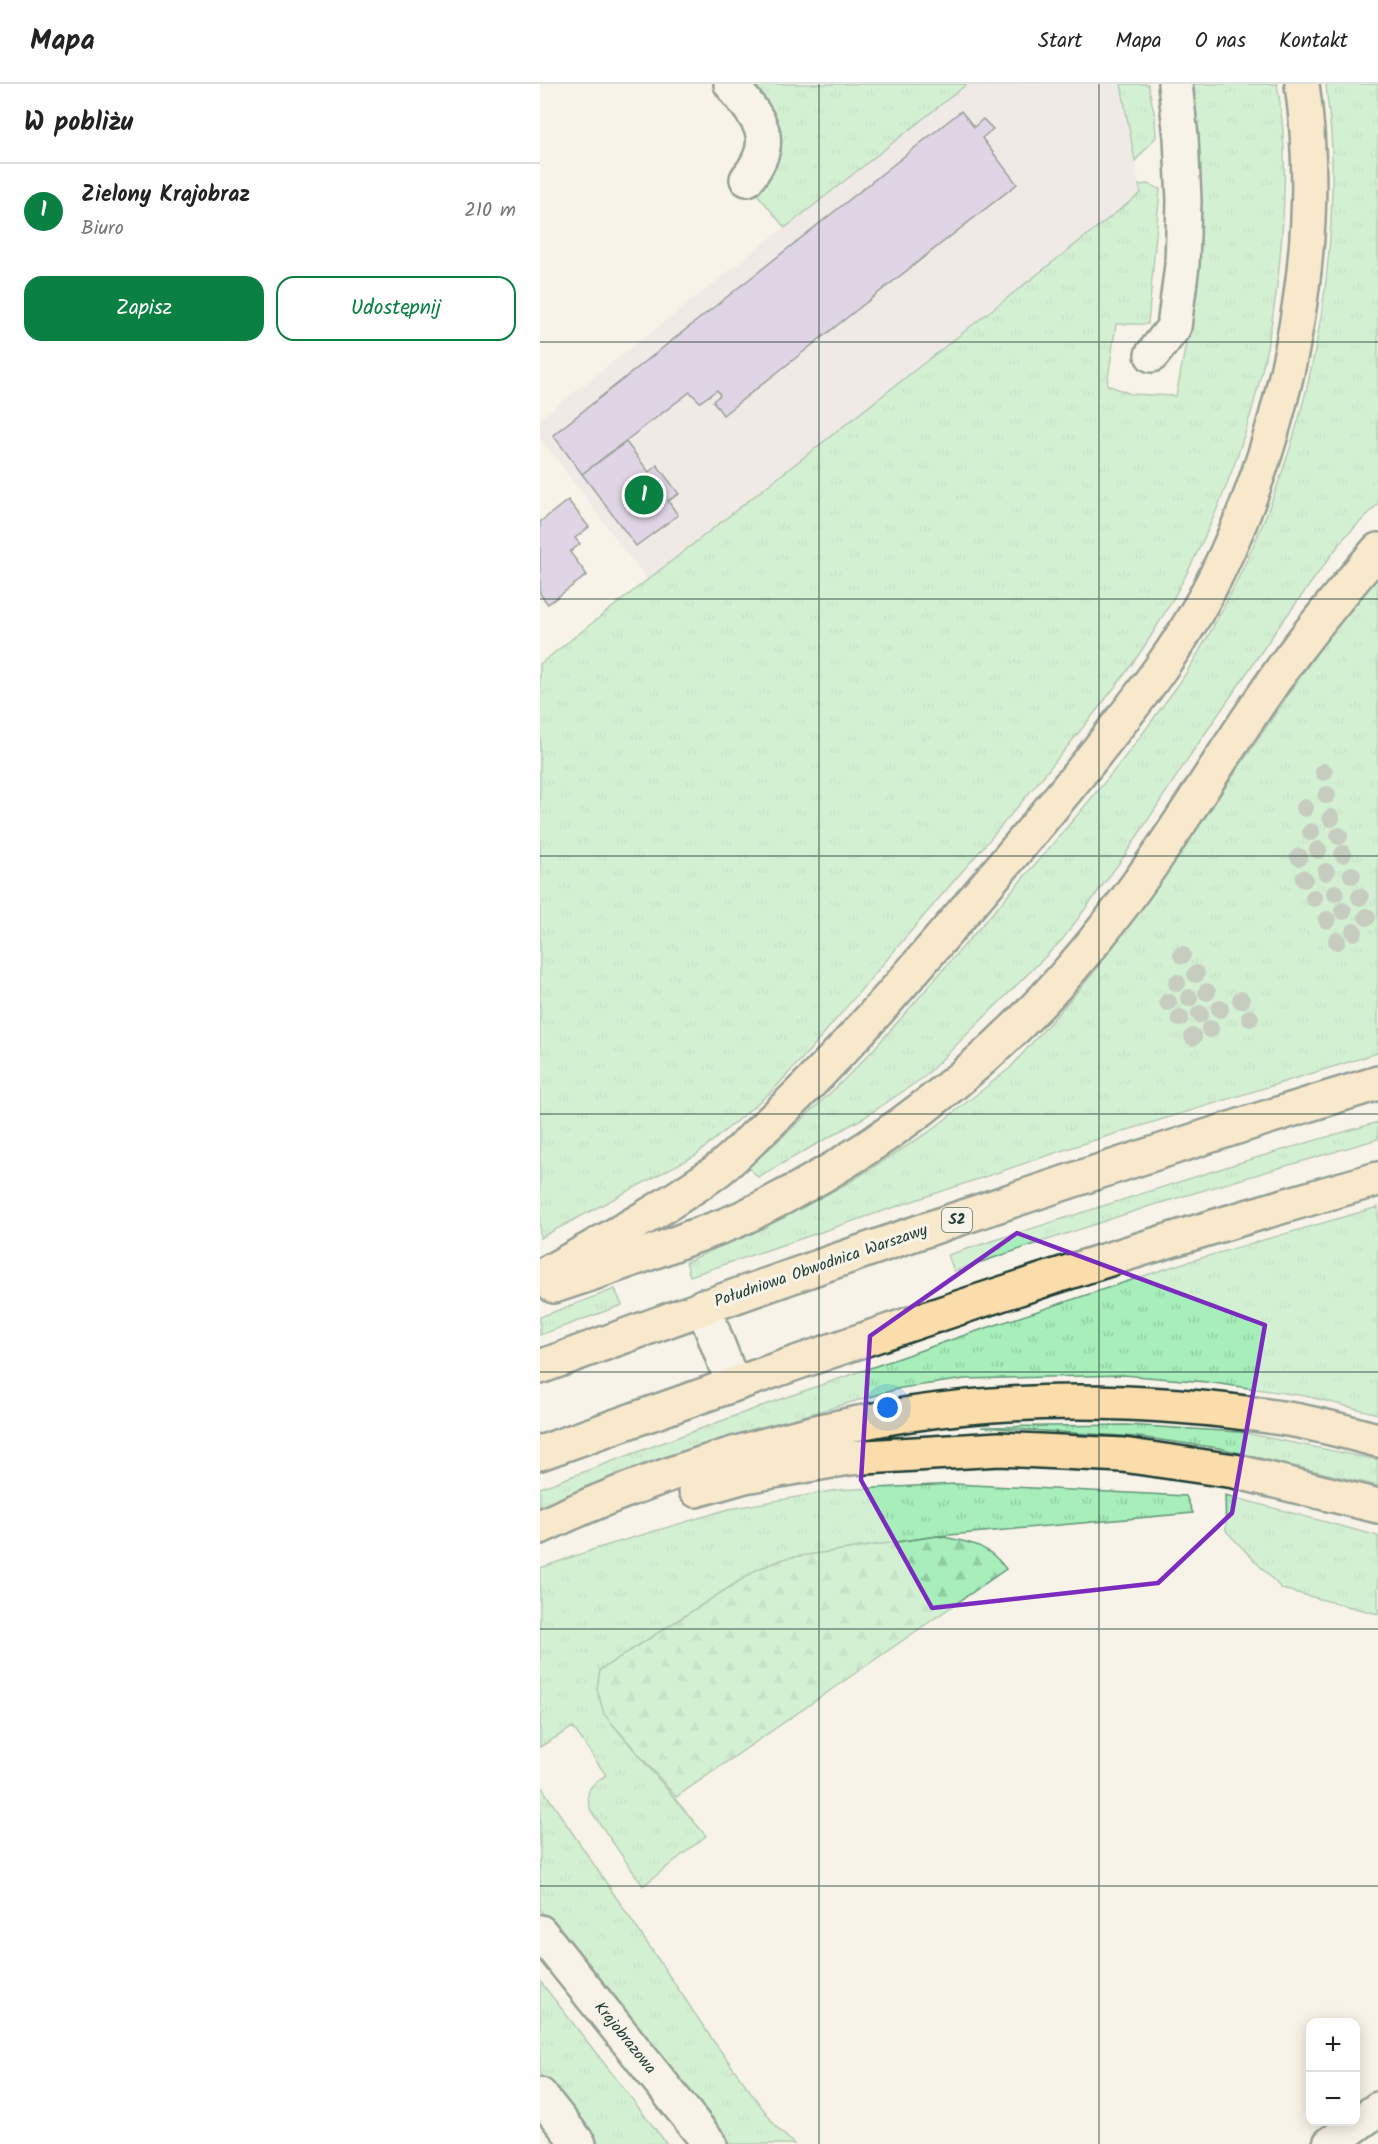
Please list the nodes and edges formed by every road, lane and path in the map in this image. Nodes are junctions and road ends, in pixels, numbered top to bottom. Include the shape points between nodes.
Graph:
1 (731, 84) edge
2 (1175, 84) edge
3 (1302, 84) edge
4 (747, 179) dead end
5 (1152, 355) dead end
6 (1378, 550) edge
7 (1378, 1083) edge
8 (1378, 1179) edge
9 (540, 1277) edge
10 (540, 1291) edge
11 (704, 1306) junction
12 (540, 1367) edge
13 (733, 1384) junction
14 (1378, 1440) edge
15 (540, 1453) edge
16 (1378, 1506) edge
17 (540, 1527) edge
18 (540, 1541) edge
19 (540, 1932) edge
20 (540, 2095) edge
21 (1378, 2109) edge
22 (579, 2144) edge
23 (710, 2144) edge
24 (1330, 2144) edge

1 - 4 street via 753,112 765,146 759,165
2 - 5 street via 1184,201 1182,265 1174,327
3 - 9 highway via 1308,213 1300,301 1282,400 1245,512 1203,600 1148,686 1057,804 799,1095 717,1171 623,1231
6 - 10 highway via 1287,662 1111,920 1043,1002 983,1061 910,1119 821,1177 740,1218 631,1261
7 - 11 highway, Południowa Obwodnica Warszawy / S2
8 - 13 highway via 1096,1263
11 - 12 highway, Południowa Obwodnica Warszawy / S2
11 - 13 street
13 - 15 highway
14 - 17 highway via 1295,1420 1179,1407 1086,1402 992,1405 832,1428 746,1451 672,1474
16 - 18 highway via 1234,1471 1123,1455 999,1449 849,1458 745,1476 623,1511
19 - 23 street, Krajobrazowa
20 - 22 street
21 - 24 street

